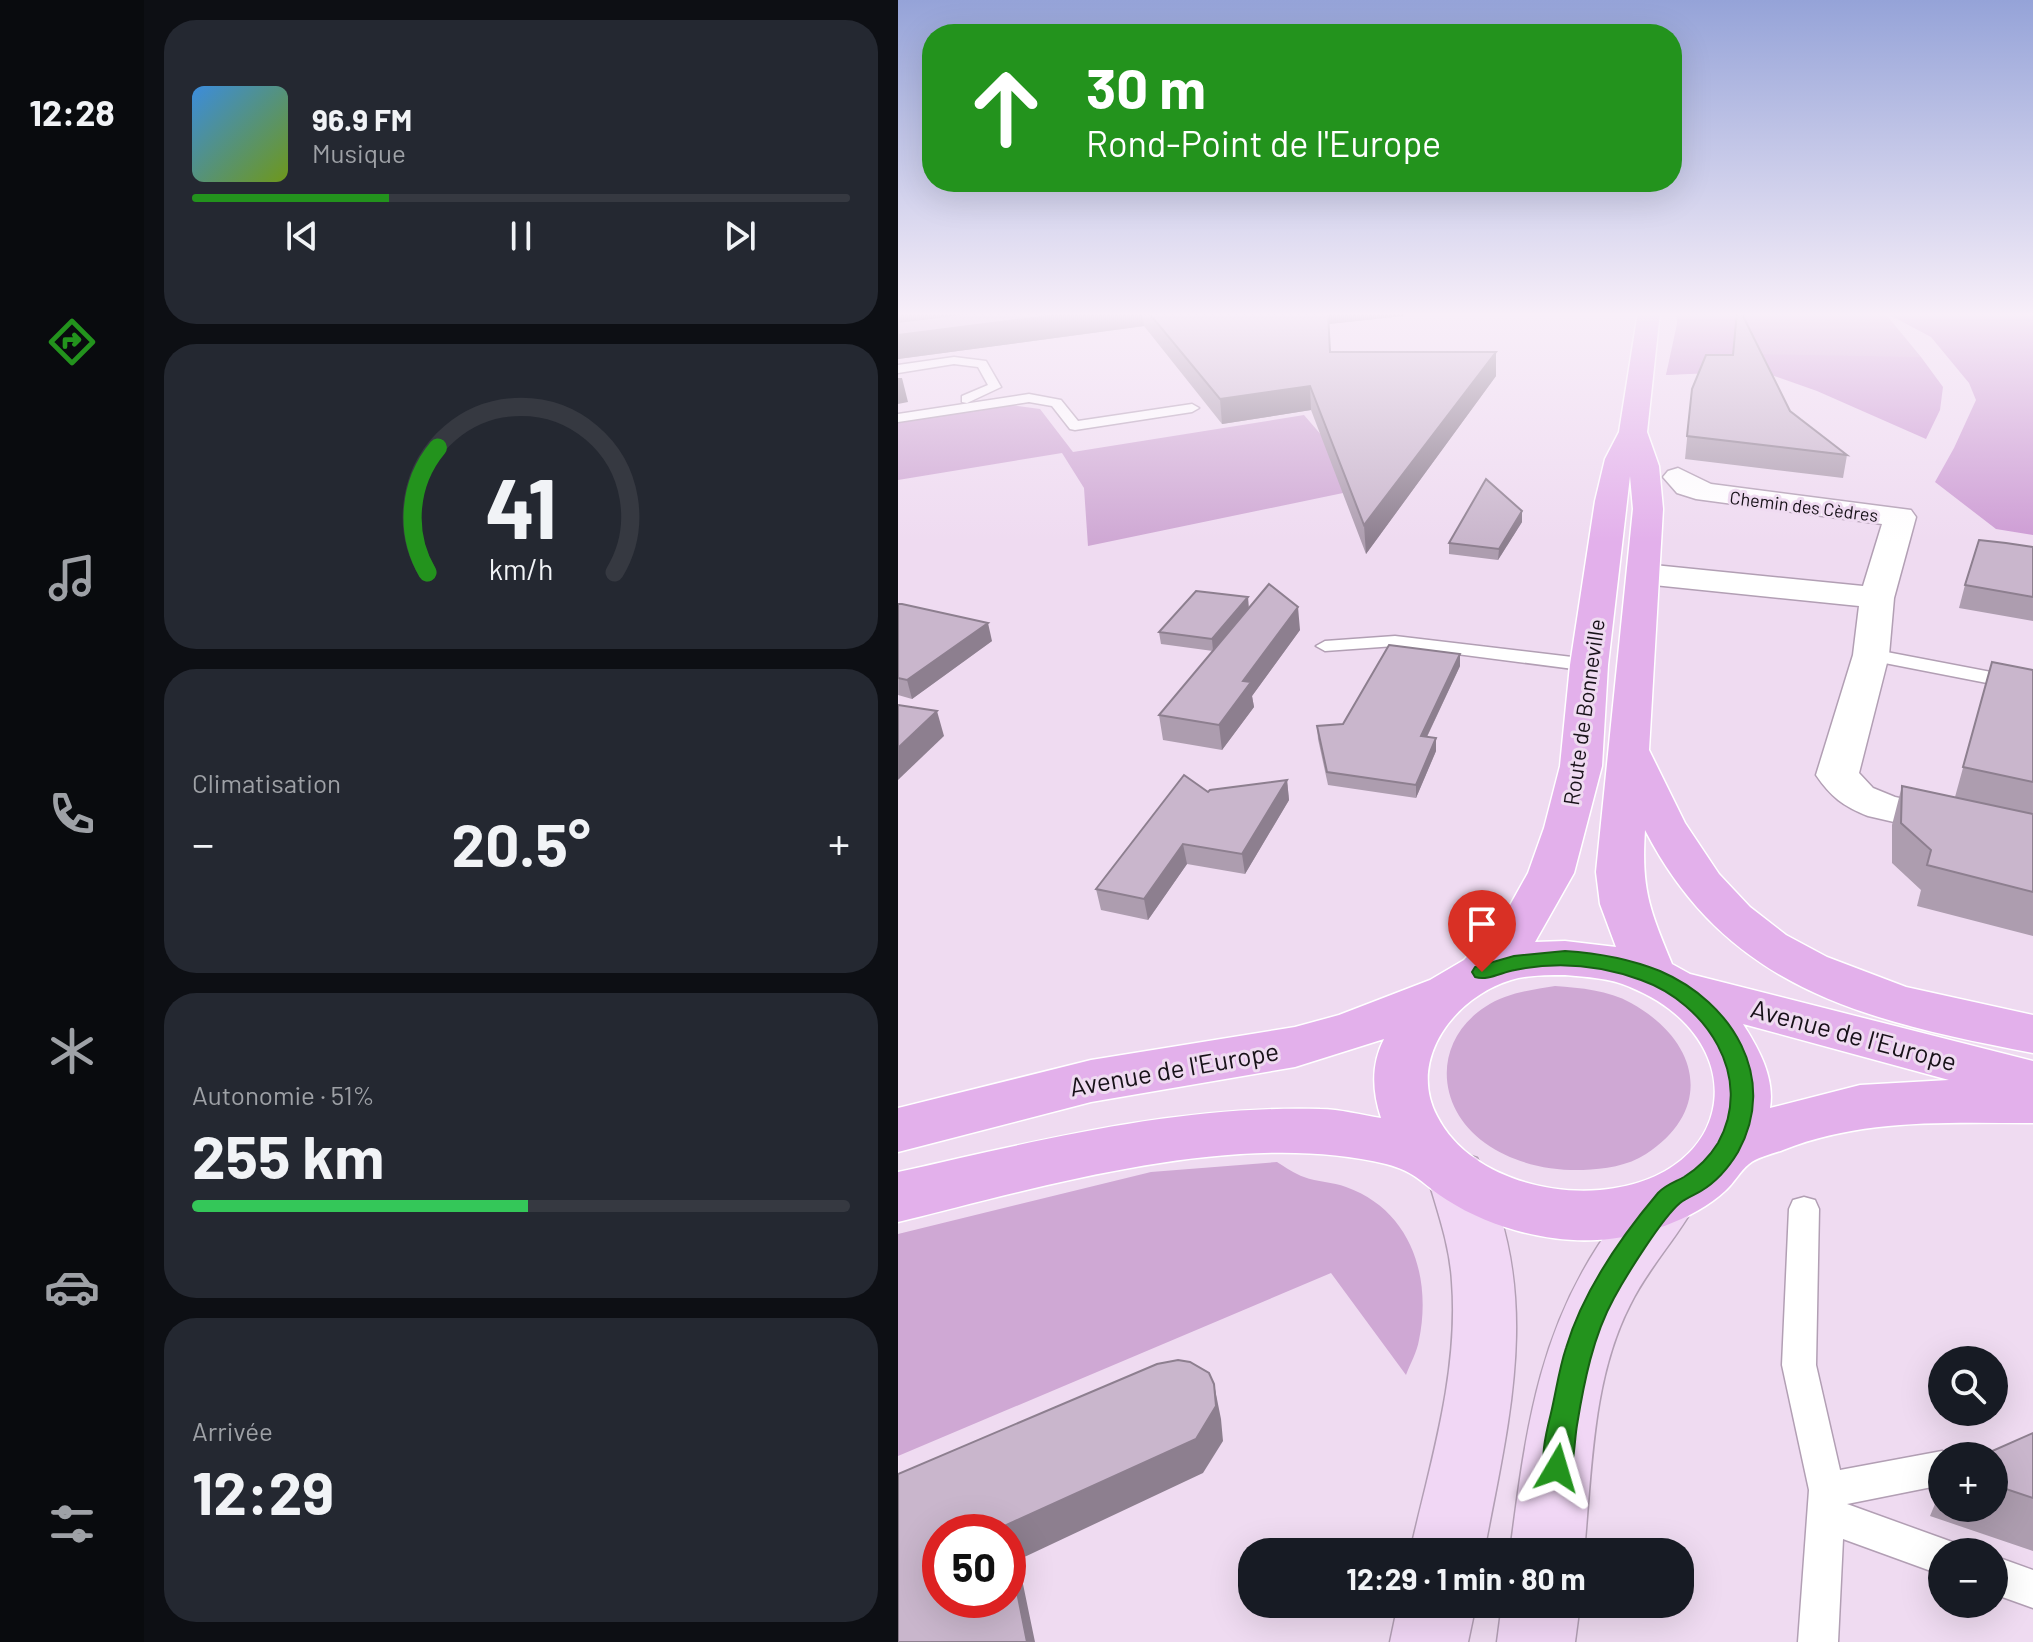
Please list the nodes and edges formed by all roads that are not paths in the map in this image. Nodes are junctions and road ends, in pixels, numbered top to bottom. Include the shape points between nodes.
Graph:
1 (991, 389) edge
2 (1639, 389) edge
3 (1192, 408) dead end
4 (898, 409) edge
5 (898, 418) edge
6 (1633, 432) junction
7 (1678, 477) dead end
8 (1644, 574) junction
9 (1877, 598) junction
10 (1325, 646) dead end
11 (1871, 655) junction
12 (1589, 665) junction
13 (2033, 686) edge
14 (1629, 745) junction
15 (2033, 840) edge
16 (1464, 982) junction
17 (1662, 982) junction
18 (2033, 1034) edge
19 (2033, 1082) edge
20 (2033, 1102) edge
21 (898, 1130) edge
22 (1728, 1148) junction
23 (1444, 1164) junction
24 (1670, 1196) junction
25 (898, 1197) edge
26 (1804, 1209) dead end
27 (1928, 1473) edge
28 (1825, 1513) junction
29 (1450, 1538) edge
30 (1549, 1538) edge
31 (1928, 1551) edge
32 (2008, 1580) edge
33 (2033, 1589) edge
34 (1434, 1618) edge
35 (1539, 1618) edge
36 (1429, 1642) edge
37 (1536, 1642) edge
38 (1818, 1642) edge

1 - 4 lane via 967,399
2 - 6 main road, Route de Bonneville
3 - 5 lane via 1075,426 1056,403 1029,398
6 - 8 main road, Route de Bonneville via 1647,484
6 - 12 main road, Route de Bonneville via 1619,459 1610,501
7 - 9 street, Chemin des Cèdres via 1707,493 1900,517
8 - 9 street
8 - 14 main road, Route de Bonneville
9 - 11 street, Chemin des Cèdres
10 - 12 lane via 1395,641
11 - 13 lane
11 - 15 street, Chemin des Cèdres via 1837,775 1858,797 1883,807
12 - 16 main road, Route de Bonneville via 1581,766 1561,848 1523,925
14 - 17 main road, Route de Bonneville via 1620,880 1624,904
14 - 18 main road via 1659,815 1701,885 1754,934 1848,988
16 - 17 main road, Avenue de l'Europe via 1514,963 1565,958 1601,961
16 - 21 main road, Avenue de l'Europe via 1354,1030 1295,1047 1091,1081
16 - 23 main road, Route de Bonneville via 1418,1021 1401,1067 1404,1105 1414,1130
17 - 19 main road, Avenue de l'Europe
17 - 22 main road via 1712,1020 1730,1042 1744,1095
20 - 22 main road, Avenue de l'Europe via 1911,1102 1846,1110 1805,1119
22 - 24 main road via 1714,1167
23 - 24 main road via 1497,1199 1546,1212 1623,1212
23 - 25 main road via 1384,1141 1323,1131 1229,1133 1078,1154
23 - 29 main road via 1479,1251 1486,1315 1480,1384
24 - 30 main road via 1602,1294 1580,1347 1562,1425
26 - 28 lane via 1799,1365
27 - 28 lane
28 - 31 lane
28 - 38 lane
32 - 33 lane
34 - 36 main road
35 - 37 main road

